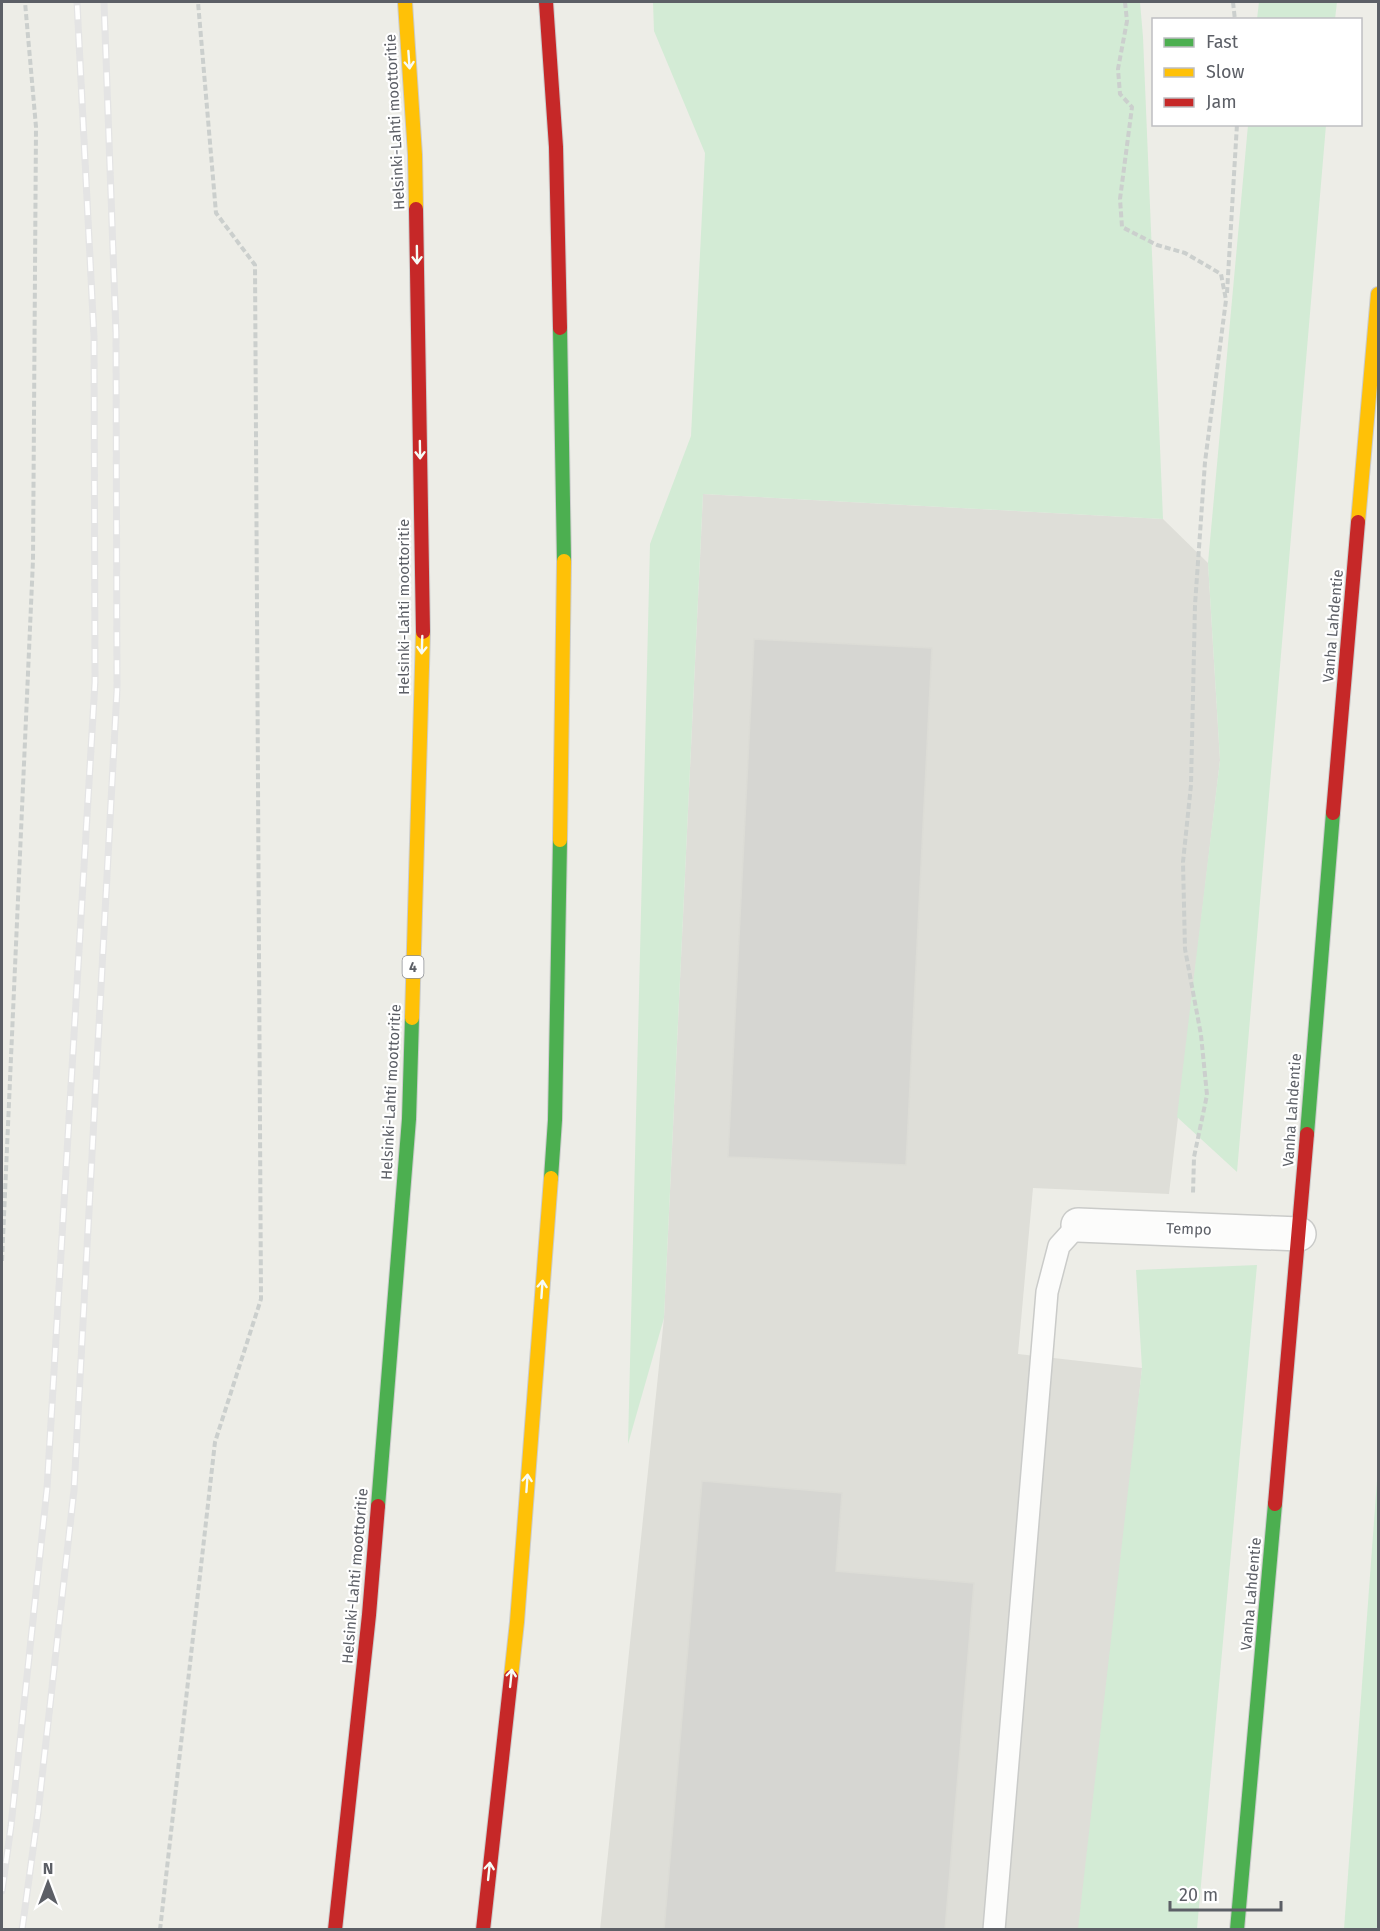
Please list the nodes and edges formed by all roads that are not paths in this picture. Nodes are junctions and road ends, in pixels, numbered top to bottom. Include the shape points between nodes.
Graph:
1 (405, 2) edge
2 (546, 2) edge
3 (1378, 294) edge
4 (1078, 1225) joint
5 (1299, 1234) junction
6 (335, 1929) edge
7 (483, 1929) edge
8 (994, 1929) edge
9 (1237, 1929) edge

1 -> 6 main road, Helsinki-Lahti moottoritie / 4 via 415,155 423,618 409,1119 369,1615
7 -> 2 main road via 517,1622 555,1120 565,525 556,147
3 - 5 main road, Vanha Lahdentie
4 - 5 street, Tempo
4 - 8 lane via 1059,1246 1047,1292
5 - 9 main road, Vanha Lahdentie

